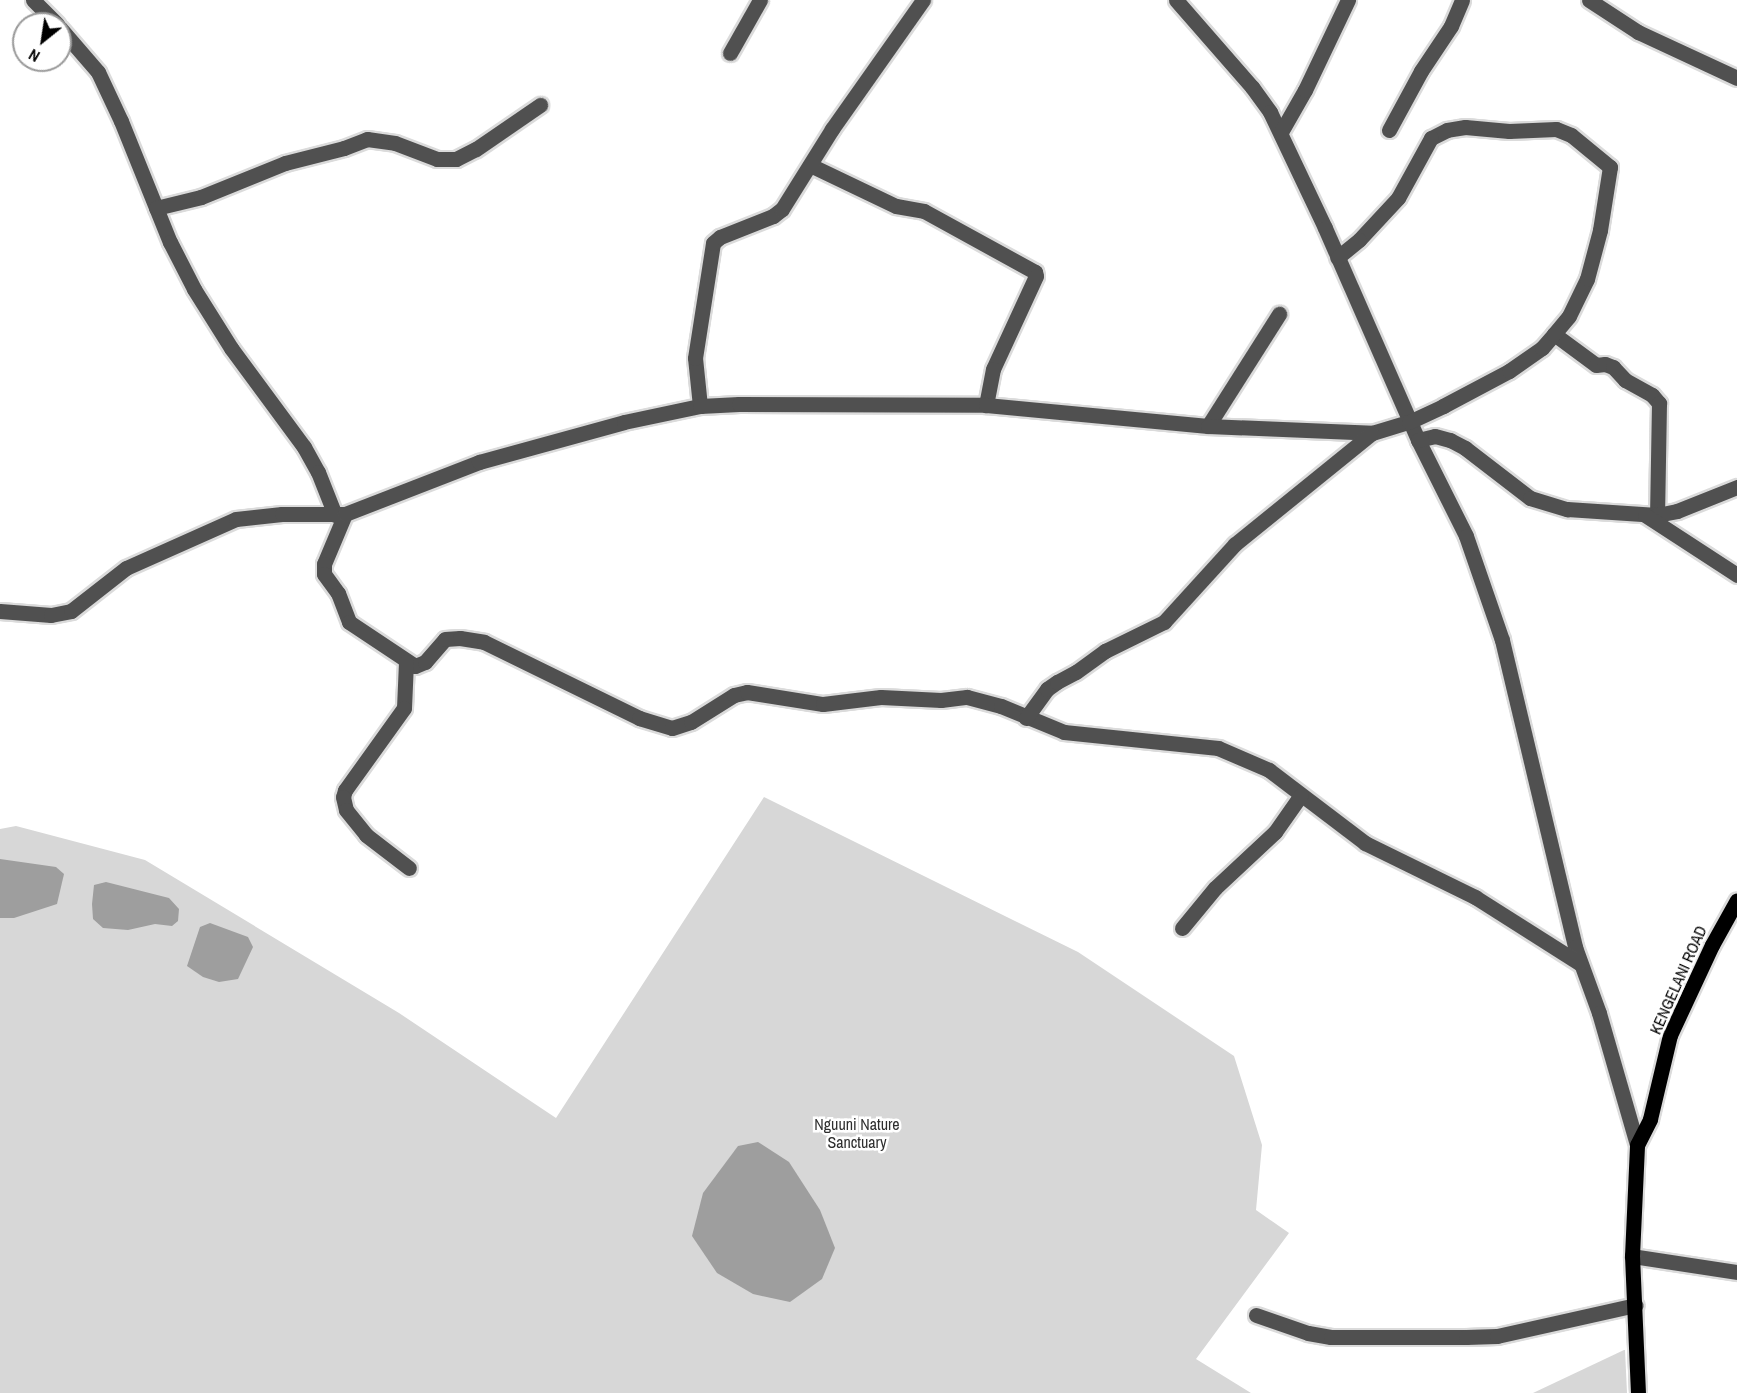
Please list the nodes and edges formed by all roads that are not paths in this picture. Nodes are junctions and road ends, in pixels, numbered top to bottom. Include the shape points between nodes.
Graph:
1 (33, 0) edge
2 (760, 0) edge
3 (922, 0) edge
4 (1176, 0) edge
5 (1348, 0) edge
6 (1462, 0) edge
7 (1589, 0) edge
8 (45, 12) edge
9 (72, 42) edge
10 (730, 53) dead end
11 (1737, 78) edge
12 (540, 105) dead end
13 (1389, 130) dead end
14 (1281, 132) junction
15 (810, 165) junction
16 (156, 208) junction
17 (1337, 258) junction
18 (1279, 314) dead end
19 (1554, 334) junction
20 (986, 405) junction
21 (700, 406) junction
22 (1409, 422) junction
23 (1208, 426) junction
24 (1372, 433) junction
25 (1418, 440) junction
26 (1737, 487) edge
27 (340, 515) junction
28 (1651, 515) junction
29 (1737, 574) edge
30 (0, 611) edge
31 (406, 662) junction
32 (1026, 718) junction
33 (1301, 795) junction
34 (409, 868) dead end
35 (1737, 900) edge
36 (1182, 928) dead end
37 (1579, 963) junction
38 (1637, 1144) junction
39 (1632, 1256) junction
40 (1737, 1272) edge
41 (1636, 1305) junction
42 (1256, 1315) dead end
43 (1638, 1393) edge

1 - 8 street
2 - 10 street
3 - 15 street
4 - 14 street via 1252,87
5 - 14 street
6 - 13 street via 1451,26
7 - 11 street via 1638,32
9 - 16 street via 98,72
12 - 16 street via 456,159 437,159 394,143 367,139 285,163 201,197
14 - 17 street
15 - 20 street via 896,206 924,212 1035,272 993,369
15 - 21 street via 782,209 713,243 695,358
16 - 27 street via 208,313 304,447
17 - 19 street via 1398,198 1434,135 1465,127 1509,131 1545,127 1564,131 1607,164 1610,171 1587,279 1569,316
17 - 22 street
18 - 23 street
19 - 22 street via 1542,348 1509,371
19 - 28 street via 1582,357 1596,365 1611,365 1625,380 1657,399 1661,411
20 - 21 street
20 - 23 street
21 - 27 street via 624,422 479,462
22 - 24 street
22 - 25 street
23 - 24 street
24 - 32 street via 1235,544 1164,622 1105,651 1057,682 1047,689
25 - 28 street via 1435,436 1466,448 1517,490 1544,504
25 - 37 street via 1466,536 1502,640
26 - 28 street via 1677,511
27 - 30 street via 282,514 236,519 126,568 71,611 51,615
27 - 31 street via 324,574 340,597 349,622
28 - 29 street
31 - 32 street via 420,665 445,639 484,642 639,718 672,728 747,692 823,704 881,697 967,697
31 - 34 street via 404,708 343,797 346,810 366,835
32 - 33 street via 1083,735 1218,748 1263,767
33 - 36 street via 1275,832 1215,888
33 - 37 street via 1365,843 1475,897
35 - 38 main road, KENGELANI ROAD via 1670,1035 1650,1119
37 - 38 street via 1599,1013
38 - 39 main road
39 - 40 street
39 - 41 main road
41 - 42 street via 1497,1336 1466,1337 1331,1337
41 - 43 main road

